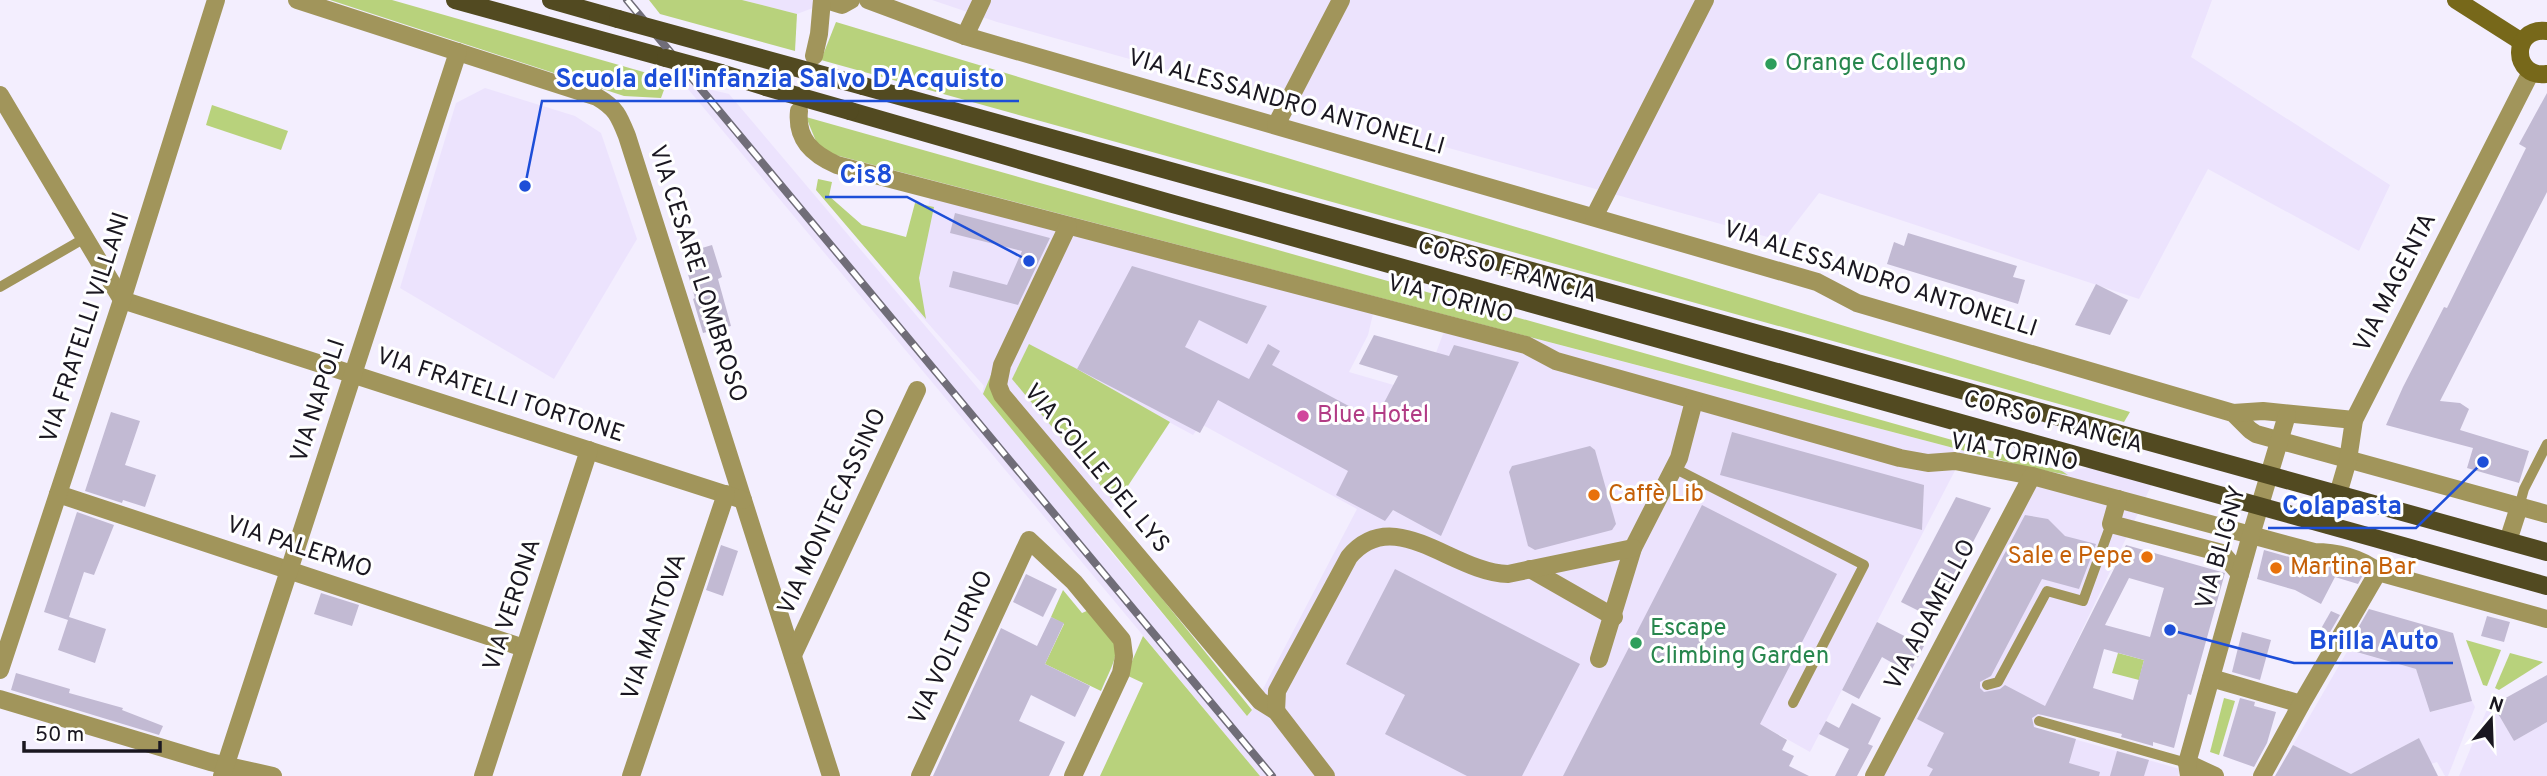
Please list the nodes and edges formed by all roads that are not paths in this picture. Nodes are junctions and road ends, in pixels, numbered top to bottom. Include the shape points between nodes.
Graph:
1 (216, 0) edge
2 (297, 0) edge
3 (455, 0) edge
4 (551, 0) edge
5 (824, 0) edge
6 (851, 0) edge
7 (868, 0) edge
8 (982, 0) edge
9 (1341, 0) edge
10 (1705, 0) edge
11 (2456, 0) edge
12 (2547, 31) edge
13 (965, 36) junction
14 (2522, 42) junction
15 (458, 52) junction
16 (814, 56) dead end
17 (2539, 73) edge
18 (0, 95) edge
19 (799, 111) dead end
20 (7, 124) edge
21 (1276, 125) junction
22 (1594, 217) junction
23 (1068, 226) junction
24 (85, 239) junction
25 (0, 287) edge
26 (122, 300) junction
27 (353, 374) junction
28 (917, 390) dead end
29 (1694, 401) junction
30 (2232, 413) junction
31 (2287, 415) junction
32 (2354, 420) junction
33 (2279, 440) junction
34 (2547, 444) edge
35 (589, 450) junction
36 (2348, 460) junction
37 (1674, 468) junction
38 (2269, 474) junction
39 (2032, 475) junction
40 (58, 494) junction
41 (2338, 494) junction
42 (734, 497) junction
43 (2119, 499) junction
44 (2259, 506) junction
45 (2519, 507) junction
46 (2547, 514) edge
47 (2111, 524) junction
48 (2329, 525) junction
49 (2251, 535) junction
50 (2508, 541) junction
51 (1633, 548) junction
52 (2547, 552) edge
53 (1530, 569) junction
54 (291, 571) junction
55 (2378, 572) junction
56 (2240, 574) junction
57 (2547, 586) edge
58 (1614, 617) junction
59 (2547, 620) edge
60 (524, 648) junction
61 (793, 655) junction
62 (1599, 659) dead end
63 (0, 670) edge
64 (2211, 678) junction
65 (1987, 685) dead end
66 (0, 699) edge
67 (1793, 703) dead end
68 (2301, 704) junction
69 (1276, 711) junction
70 (2039, 721) dead end
71 (2188, 769) edge
72 (225, 771) edge
73 (273, 776) edge
74 (483, 776) edge
75 (631, 776) edge
76 (831, 776) edge
77 (920, 776) edge
78 (1073, 776) edge
79 (1326, 776) edge
80 (1874, 776) edge
81 (2215, 776) edge
82 (2262, 776) edge

1 - 26 street, VIA FRATELLI VILLANI
2 - 15 street, VIA CESARE LOMBROSO
3 - 44 main road, CORSO FRANCIA, bridge
4 - 38 main road, CORSO FRANCIA, bridge
5 - 6 street via 842,5
5 - 16 street
7 - 13 street, VIA ALESSANDRO ANTONELLI
8 - 13 street
9 - 21 street
10 - 22 street
11 - 14 street
12 - 14 street via 2532,33
13 - 21 street, VIA ALESSANDRO ANTONELLI
14 - 17 street via 2520,58
15 - 27 street, VIA NAPOLI
15 - 42 street, VIA CESARE LOMBROSO via 597,97 617,113
17 - 32 street, VIA MAGENTA
18 - 20 street
19 - 23 street, VIA TORINO via 805,143 830,162
20 - 24 street
21 - 22 street, VIA ALESSANDRO ANTONELLI
22 - 30 street, VIA ALESSANDRO ANTONELLI via 1817,282 1857,303
23 - 29 street, VIA TORINO via 1526,345 1556,361
23 - 69 street, VIA COLLE DEL LYS via 1002,365 998,376 1002,395 1260,701
24 - 25 lane
24 - 26 street
26 - 27 street, VIA FRATELLI TORTONE
26 - 40 street, VIA FRATELLI VILLANI
27 - 35 street, VIA FRATELLI TORTONE
27 - 54 street, VIA NAPOLI
28 - 61 street, VIA MONTECASSINO
29 - 37 street
29 - 39 street, VIA TORINO via 1900,458 1955,461
30 - 31 street, VIA ALESSANDRO ANTONELLI
30 - 33 street, VIA ALESSANDRO ANTONELLI via 2250,430
31 - 32 street, VIA ALESSANDRO ANTONELLI
31 - 33 street, VIA BLIGNY
32 - 36 street, VIA MAGENTA
33 - 36 street
33 - 38 street, VIA BLIGNY
34 - 45 lane
35 - 42 street, VIA FRATELLI TORTONE
35 - 60 street, VIA VERONA
36 - 41 street, VIA MAGENTA
36 - 45 street
37 - 51 street
37 - 67 lane via 1864,565
38 - 41 main road, CORSO FRANCIA
38 - 44 street, VIA BLIGNY
39 - 43 street, VIA TORINO
39 - 80 street, VIA ADAMELLO
40 - 54 street, VIA PALERMO
40 - 63 street, VIA FRATELLI VILLANI
41 - 48 street, VIA MAGENTA
41 - 50 main road, CORSO FRANCIA
42 - 61 street, VIA CESARE LOMBROSO
42 - 75 street, VIA MANTOVA
43 - 47 street
43 - 49 street, VIA TORINO
44 - 48 main road, CORSO FRANCIA
44 - 49 street, VIA BLIGNY
45 - 46 street
45 - 50 street
47 - 56 street via 2222,553
47 - 65 lane via 2083,601 2047,591 1998,682
48 - 57 main road, CORSO FRANCIA
49 - 55 street via 2366,563
49 - 56 street, VIA BLIGNY
50 - 52 main road, CORSO FRANCIA
51 - 53 street
51 - 58 street
53 - 58 street
53 - 69 street via 1497,573 1394,534 1368,539 1349,556 1277,691
54 - 60 street, VIA PALERMO
54 - 72 street, VIA NAPOLI
55 - 59 street
55 - 68 street
56 - 64 street, VIA BLIGNY
58 - 62 street
60 - 74 street, VIA VERONA
61 - 76 street, VIA CESARE LOMBROSO
64 - 68 street
64 - 71 street, VIA BLIGNY
66 - 72 street
68 - 82 street
69 - 79 street, VIA COLLE DEL LYS
70 - 71 lane
71 - 81 street
72 - 73 street
77 - 78 street, VIA VOLTURNO via 1029,540 1074,582 1122,640 1121,673

